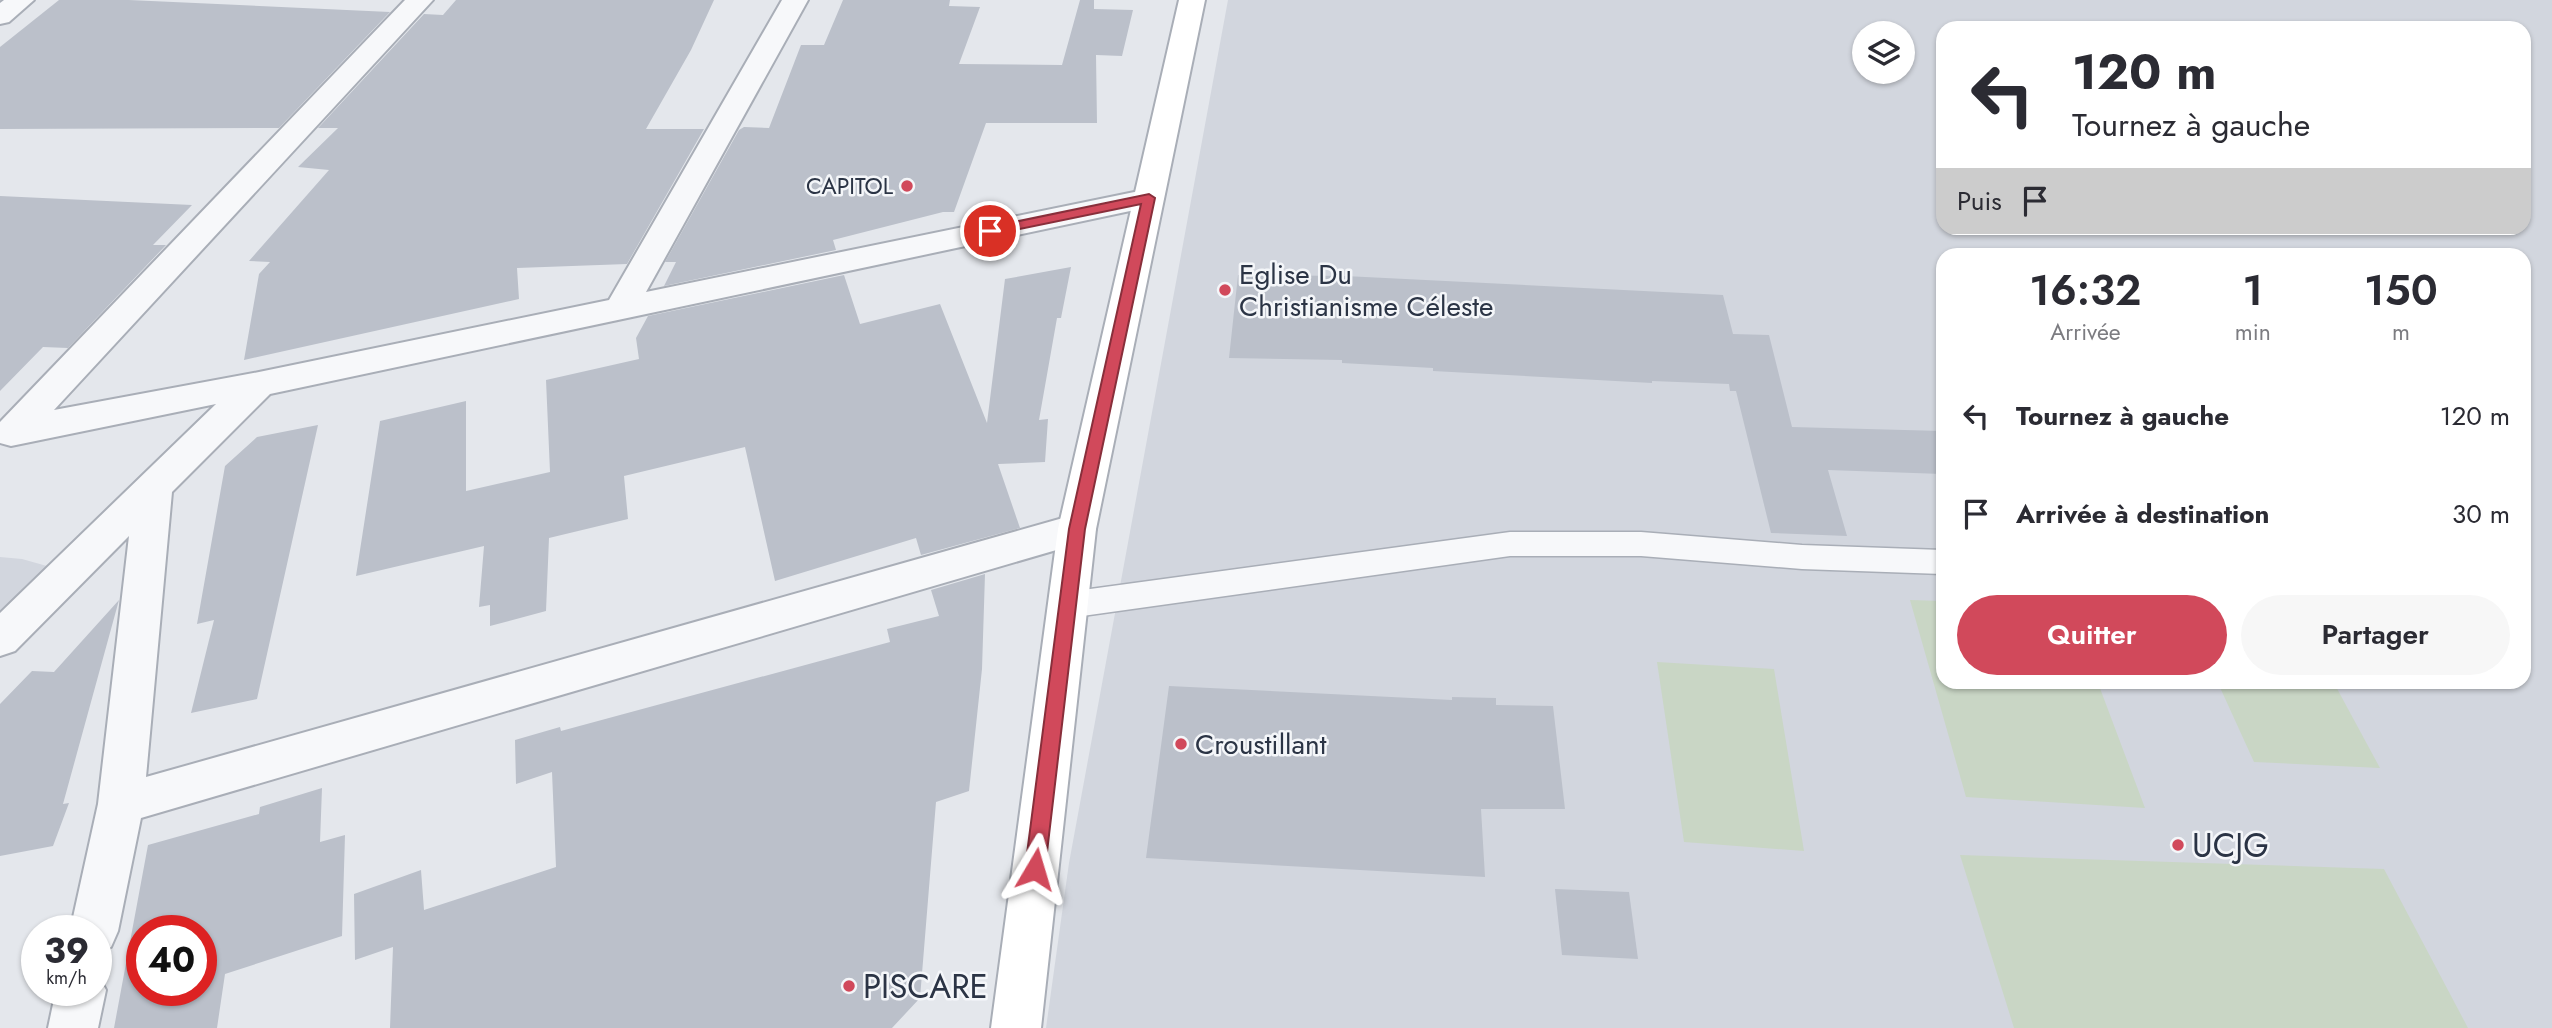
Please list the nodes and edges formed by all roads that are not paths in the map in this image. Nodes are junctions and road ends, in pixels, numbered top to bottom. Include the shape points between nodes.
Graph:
1 (21, 0) edge
2 (420, 0) edge
3 (795, 0) edge
4 (1192, 0) edge
5 (0, 16) edge
6 (1149, 198) junction
7 (620, 309) junction
8 (259, 384) junction
9 (8, 437) edge
10 (154, 487) junction
11 (1077, 529) junction
12 (1936, 562) edge
13 (1068, 605) junction
14 (0, 639) edge
15 (121, 804) junction
16 (97, 915) edge
17 (78, 1006) edge
18 (73, 1028) edge
19 (1016, 1028) edge

1 - 5 street
2 - 9 street
3 - 7 street
4 - 6 street
6 - 7 street
6 - 11 street
7 - 8 street
8 - 9 street
8 - 10 street
10 - 14 street
10 - 15 street
11 - 13 street
11 - 15 street
12 - 13 lane via 1641,544 1510,544
13 - 19 street
15 - 16 street
17 - 18 street

